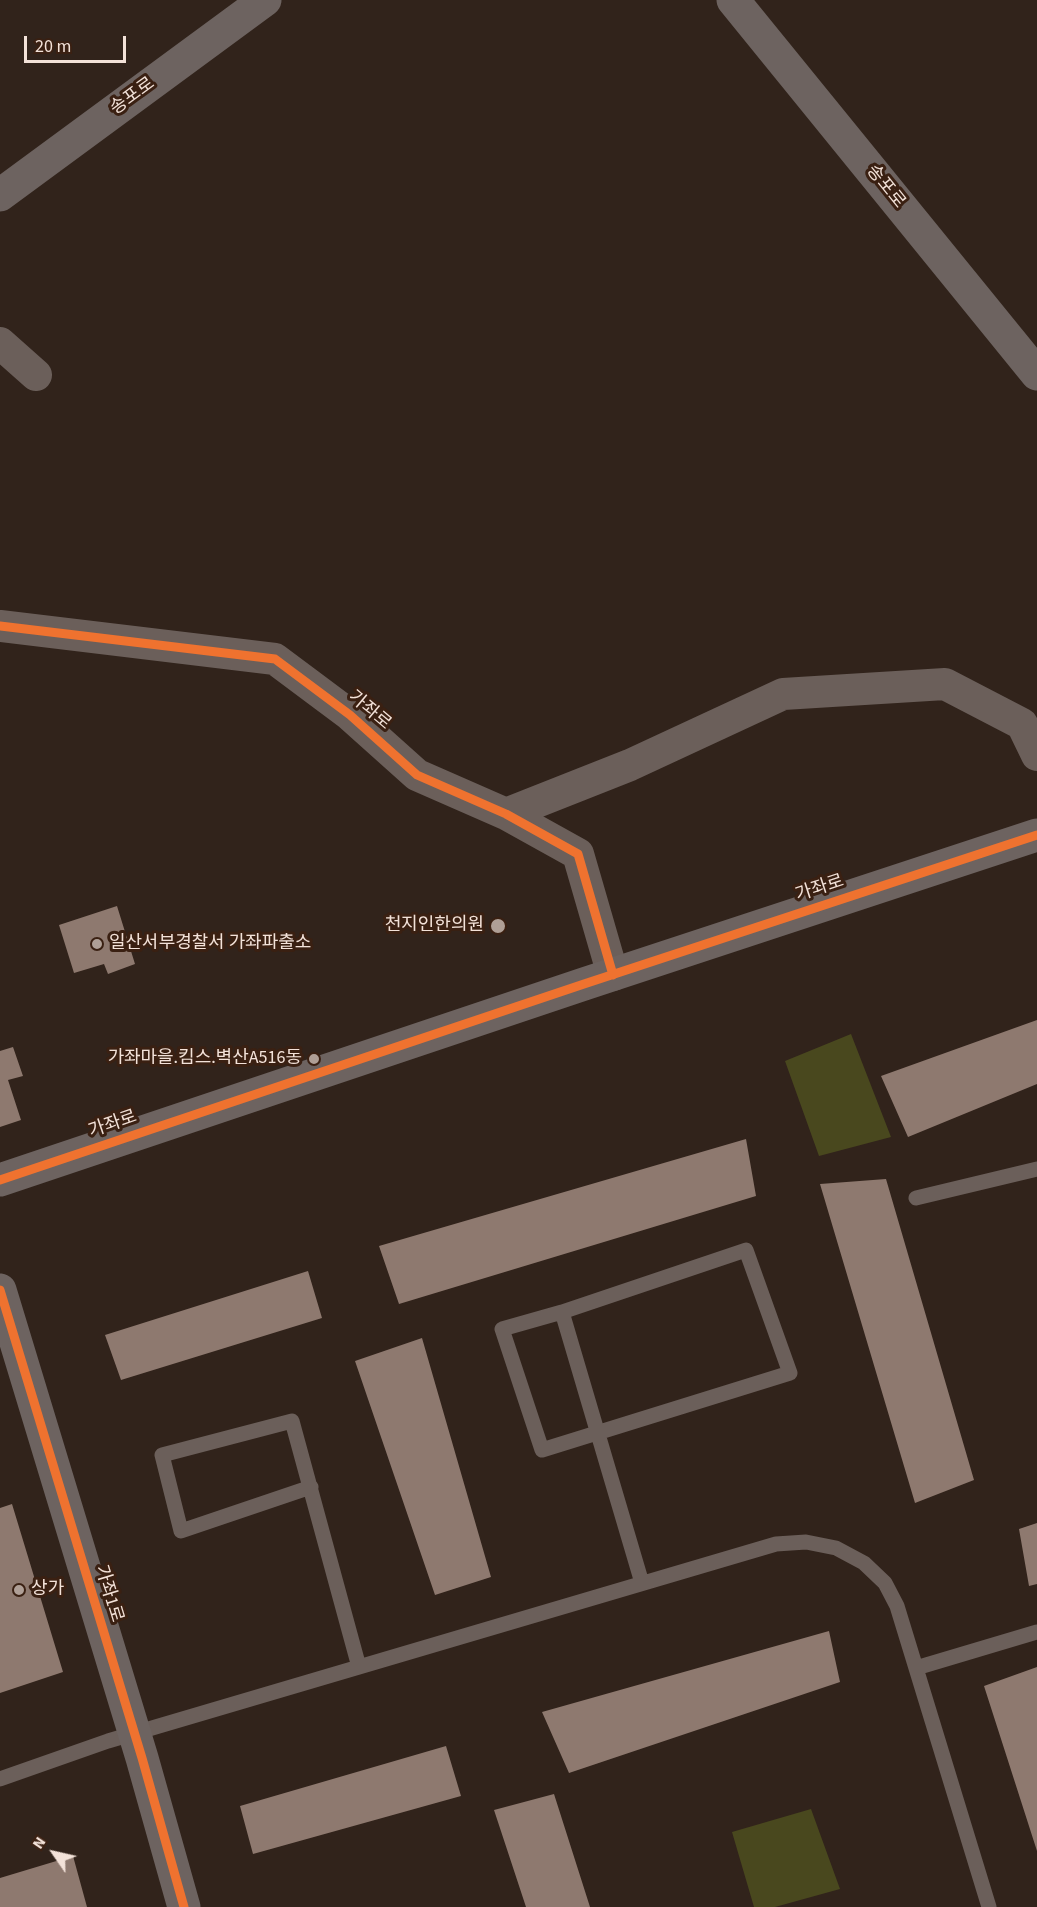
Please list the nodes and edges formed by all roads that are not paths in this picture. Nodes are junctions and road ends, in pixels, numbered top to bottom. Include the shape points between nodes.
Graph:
1 (265, 0) edge
2 (733, 0) edge
3 (0, 195) edge
4 (0, 343) edge
5 (1037, 374) edge
6 (36, 375) dead end
7 (0, 626) edge
8 (1037, 755) edge
9 (507, 814) junction
10 (1037, 835) edge
11 (613, 975) junction
12 (1037, 1169) edge
13 (0, 1180) edge
14 (916, 1198) dead end
15 (0, 1290) edge
16 (562, 1312) junction
17 (598, 1432) junction
18 (311, 1487) junction
19 (642, 1583) junction
20 (1037, 1632) edge
21 (359, 1667) junction
22 (916, 1668) junction
23 (134, 1735) junction
24 (0, 1779) edge
25 (184, 1907) edge
26 (989, 1907) edge

1 - 3 street, 송포로
2 - 5 street, 송포로
4 - 6 street
7 - 9 street, 가좌로 via 275,659 350,715 417,775
8 - 9 street via 1022,724 945,684 783,694 630,765
9 - 11 street, 가좌로 via 578,854
10 - 11 street, 가좌로
11 - 13 street, 가좌로
12 - 14 lane
15 - 23 street, 가좌1로
16 - 17 lane
16 - 17 lane via 502,1329 542,1450
16 - 17 lane via 746,1250 790,1373
17 - 19 lane
18 - 18 lane via 292,1421 162,1455 181,1531
18 - 21 lane
19 - 21 lane
19 - 22 lane via 776,1544 806,1542 836,1548 864,1563 885,1583 897,1606
20 - 22 lane
21 - 23 lane
22 - 26 lane
23 - 24 lane
23 - 25 street, 가좌1로

